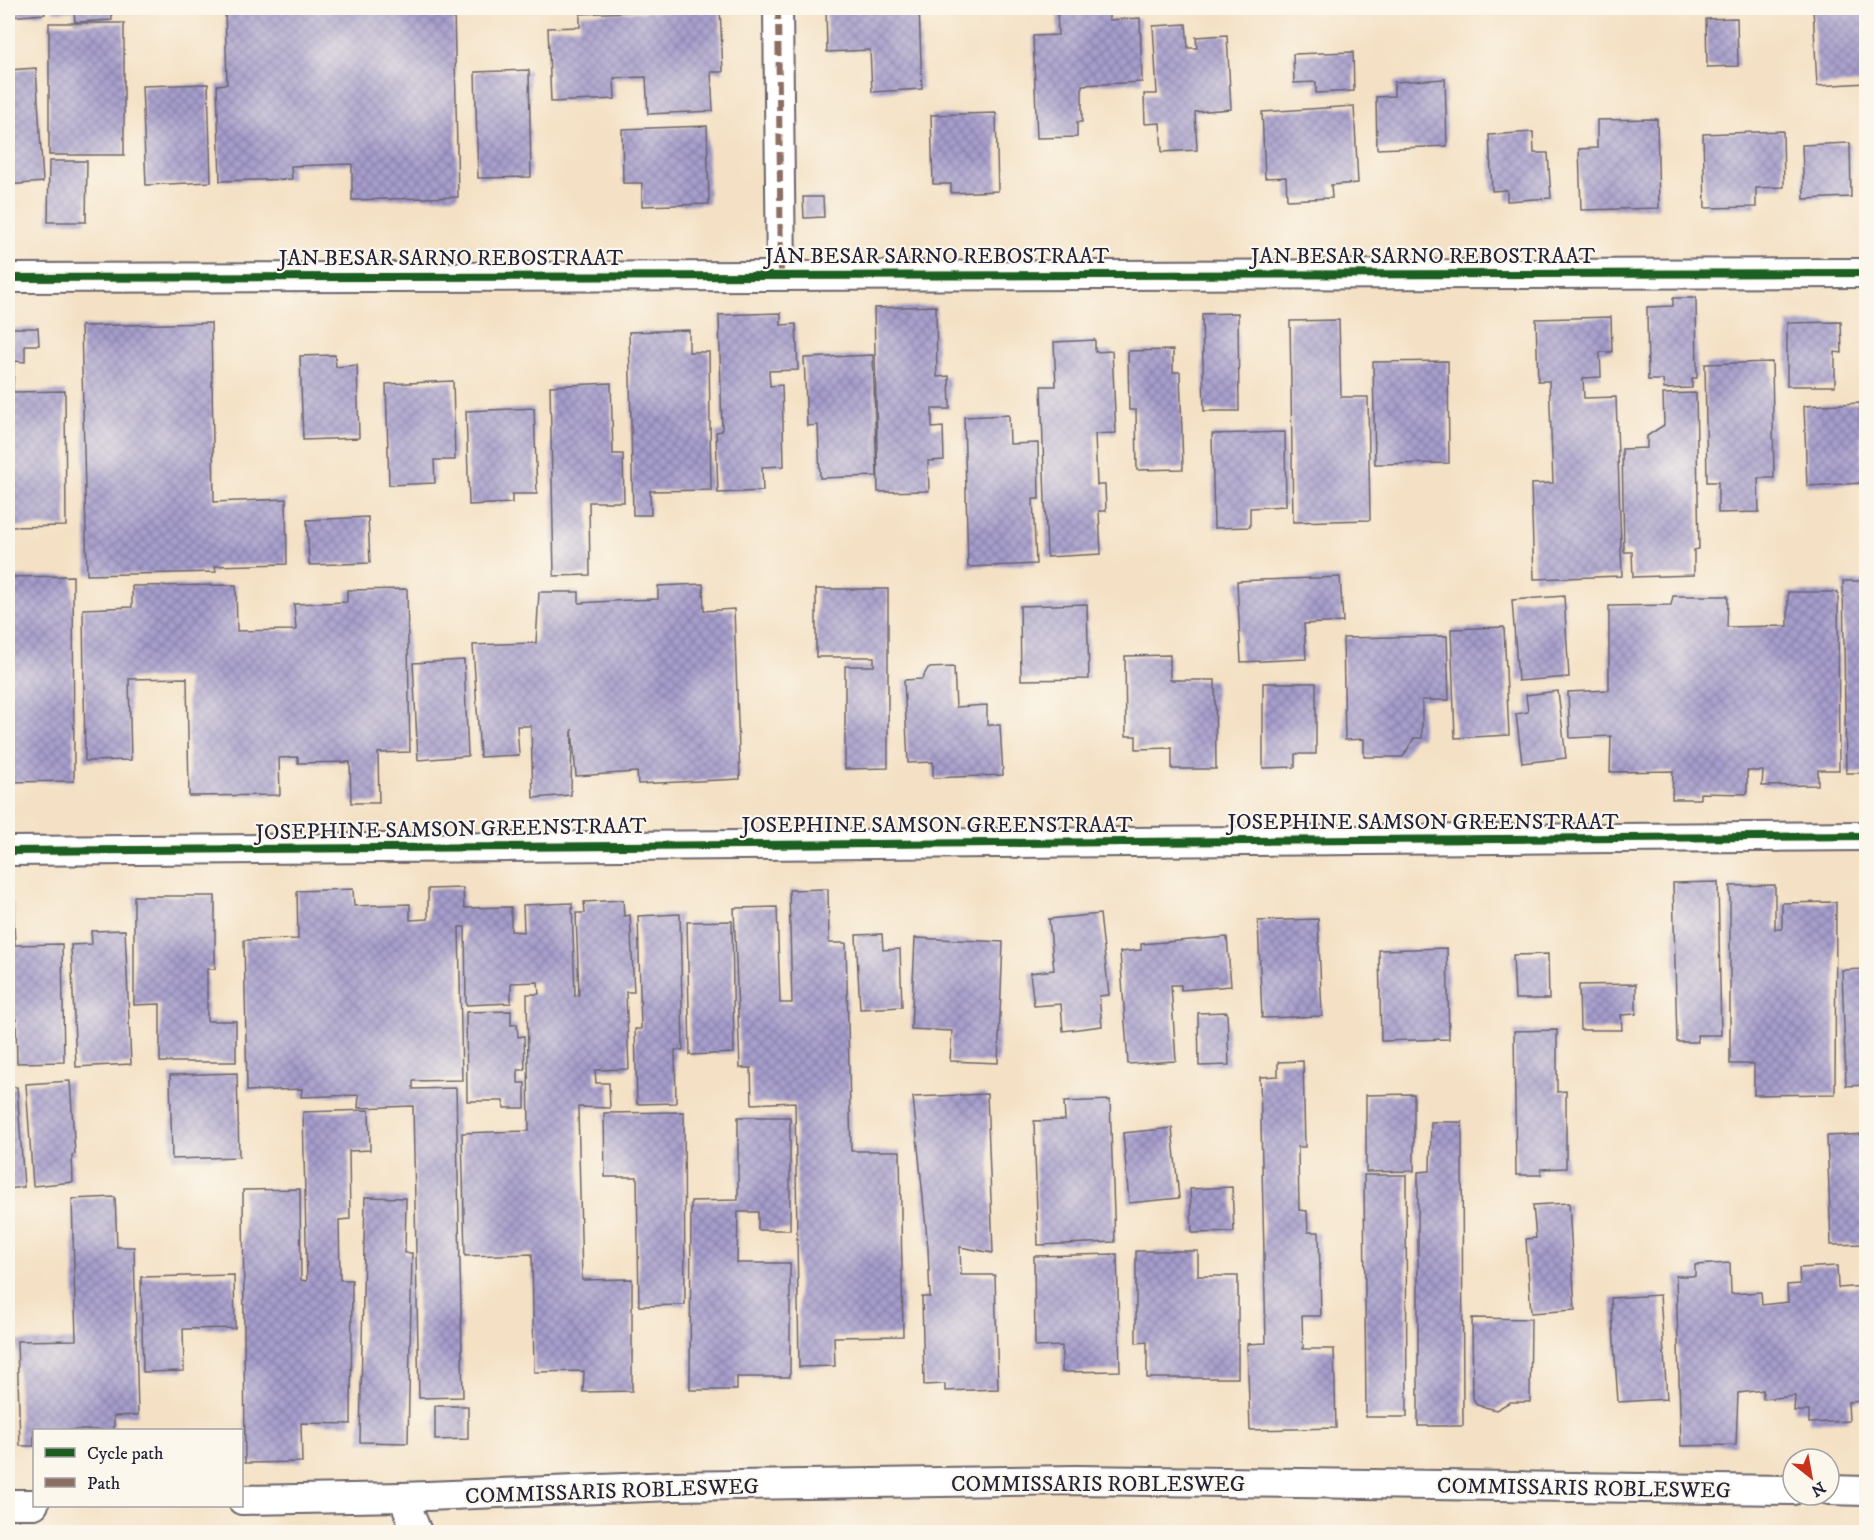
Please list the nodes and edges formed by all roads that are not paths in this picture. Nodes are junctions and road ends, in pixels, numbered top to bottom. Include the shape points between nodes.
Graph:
1 (778, 8) edge
2 (1866, 273) edge
3 (781, 274) junction
4 (8, 278) edge
5 (1866, 836) edge
6 (8, 850) edge
7 (1781, 1490) edge
8 (1841, 1490) edge
9 (1866, 1491) edge
10 (403, 1497) junction
11 (243, 1500) edge
12 (8, 1504) edge
13 (33, 1504) edge
14 (417, 1533) edge

1 - 3 street
2 - 3 street, JAN BESAR SARNO REBOSTRAAT
3 - 4 street, JAN BESAR SARNO REBOSTRAAT
5 - 6 street, JOSEPHINE SAMSON GREENSTRAAT
7 - 10 street, COMMISSARIS ROBLESWEG via 1076,1480 685,1486
8 - 9 street
10 - 11 street, COMMISSARIS ROBLESWEG
10 - 14 street
12 - 13 street

